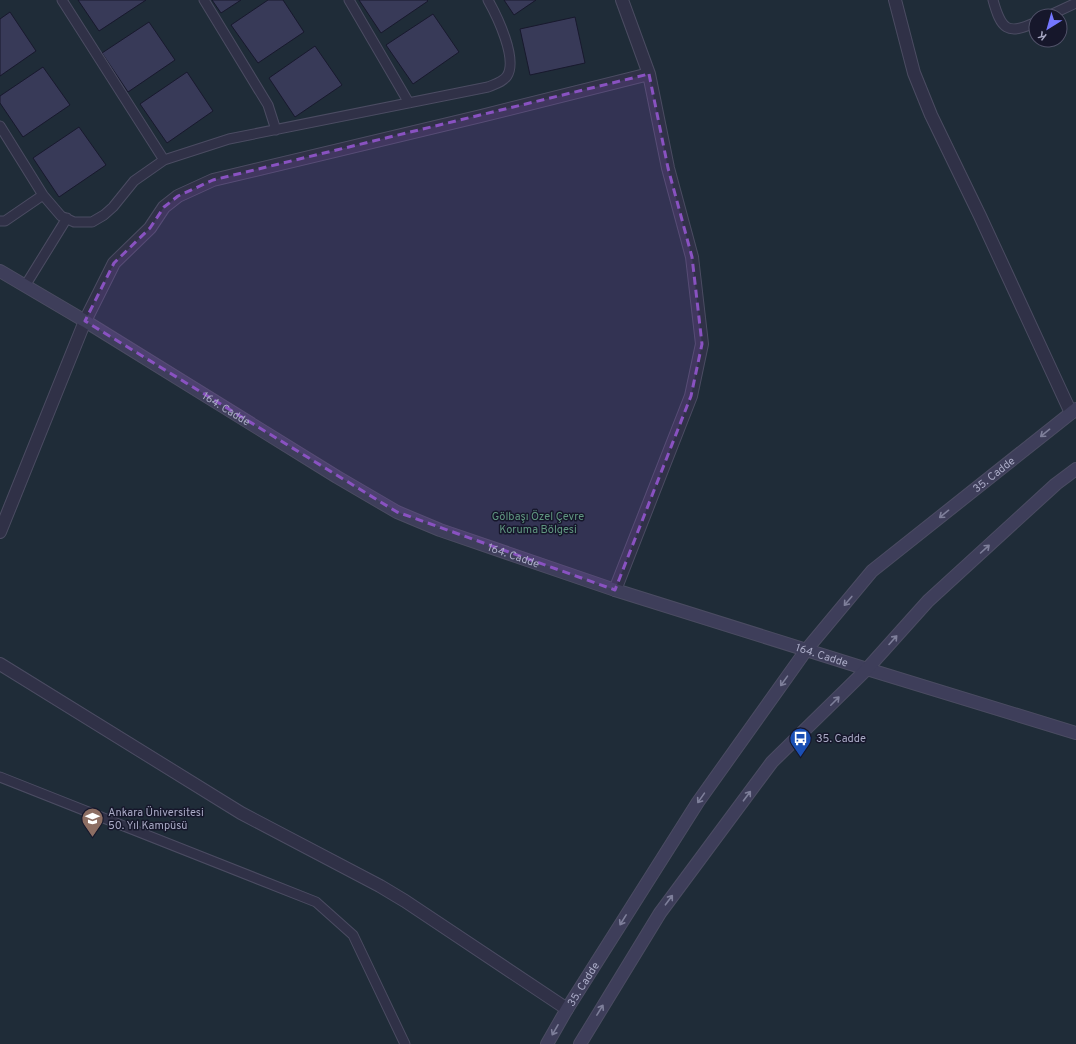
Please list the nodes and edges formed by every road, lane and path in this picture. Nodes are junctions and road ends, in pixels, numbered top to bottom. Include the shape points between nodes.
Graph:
1 (62, 0) edge
2 (204, 0) edge
3 (348, 0) edge
4 (488, 0) edge
5 (622, 0) edge
6 (895, 0) edge
7 (993, 0) edge
8 (1076, 3) edge
9 (1065, 8) edge
10 (1028, 26) edge
11 (649, 74) junction
12 (409, 103) junction
13 (0, 126) edge
14 (276, 130) junction
15 (164, 160) junction
16 (43, 195) junction
17 (66, 218) junction
18 (0, 221) edge
19 (0, 271) edge
20 (25, 286) junction
21 (85, 321) junction
22 (1074, 411) edge
23 (1076, 469) edge
24 (0, 532) edge
25 (616, 590) junction
26 (807, 649) junction
27 (0, 664) edge
28 (867, 669) junction
29 (1076, 733) edge
30 (0, 777) edge
31 (567, 1009) junction
32 (406, 1044) edge
33 (547, 1044) edge
34 (580, 1044) edge

1 - 15 lane
2 - 14 lane via 268,105
3 - 12 lane
4 - 12 lane via 508,47 511,66 507,76 488,87
5 - 11 street
6 - 22 street via 914,73 931,115
7 - 10 lane via 998,16 1009,28 1016,30
8 - 9 lane
11 - 21 street via 206,183 178,196 164,206 150,228 114,263
11 - 25 street via 668,168 692,257 702,344 691,396
12 - 14 lane
13 - 16 lane
14 - 15 lane via 230,139
15 - 17 lane via 134,181 104,215 92,222 74,222
16 - 17 lane via 61,216
16 - 18 lane via 5,221
17 - 20 lane
19 - 20 street, 164. Cadde
20 - 21 street, 164. Cadde
21 - 24 street
21 - 25 street, 164. Cadde via 397,512 440,530
22 -> 26 street, 35. Cadde via 872,571
28 -> 23 street via 928,600 1056,484
25 - 26 street, 164. Cadde
26 - 28 street, 164. Cadde
26 -> 31 street, 35. Cadde via 698,802
27 - 31 street via 241,813 405,901
28 - 29 street, 164. Cadde
34 -> 28 street via 660,913 772,762
30 - 32 lane via 316,902 353,935
31 -> 33 street, 35. Cadde

